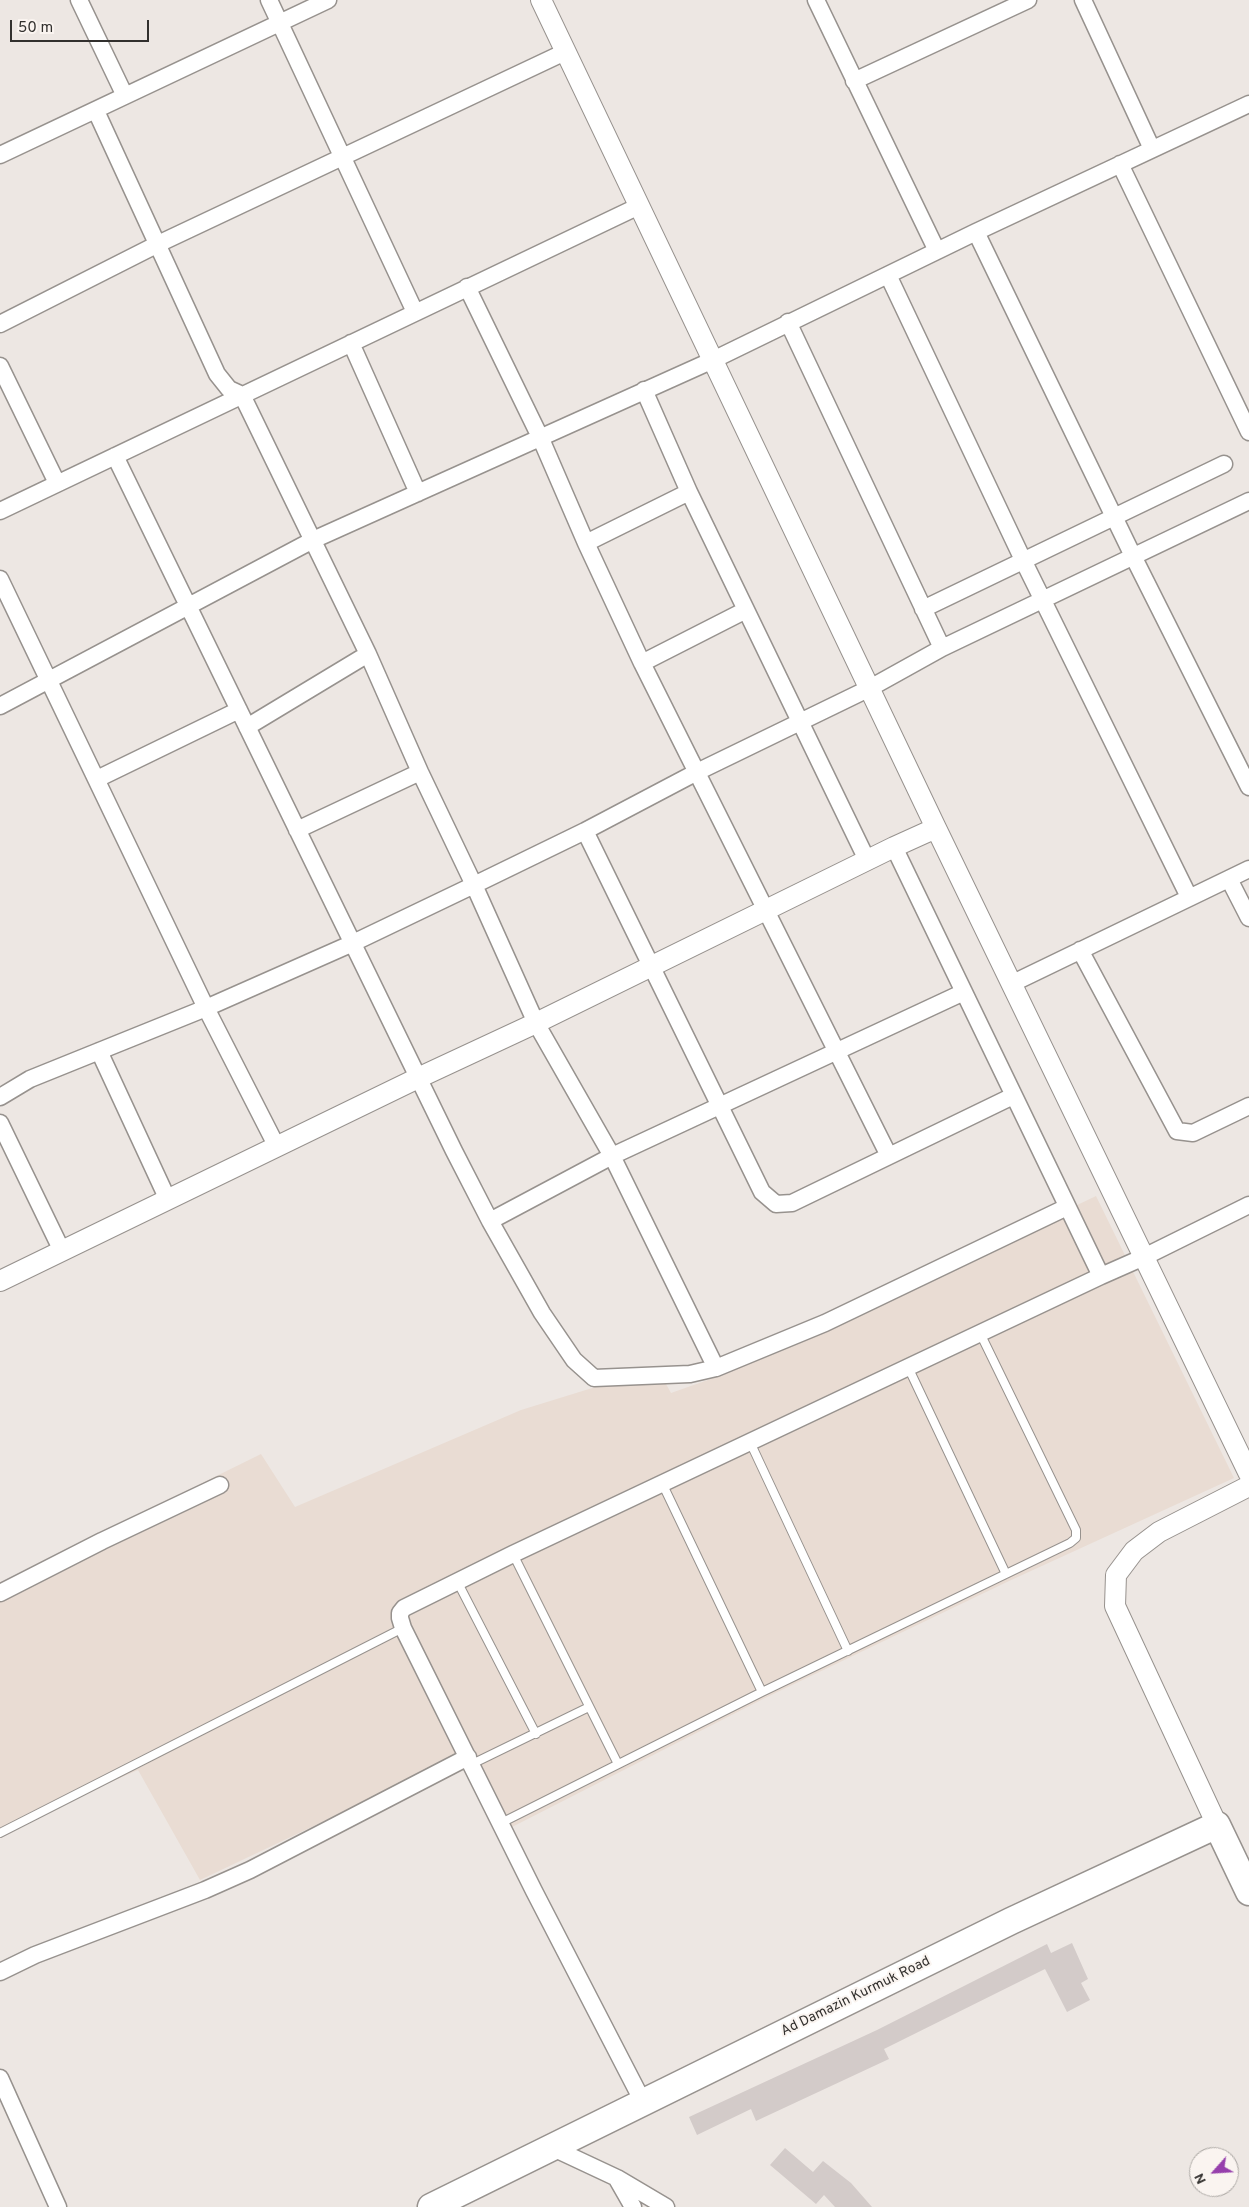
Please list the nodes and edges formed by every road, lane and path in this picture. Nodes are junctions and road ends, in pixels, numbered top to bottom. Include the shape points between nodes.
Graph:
1 (79, 0) edge
2 (269, 0) edge
3 (328, 0) edge
4 (541, 0) edge
5 (816, 0) edge
6 (1028, 0) edge
7 (1083, 0) edge
8 (279, 23) junction
9 (565, 52) junction
10 (854, 80) junction
11 (125, 96) junction
12 (1249, 104) edge
13 (96, 111) junction
14 (1152, 149) junction
15 (0, 155) edge
16 (342, 158) junction
17 (1120, 164) junction
18 (639, 206) junction
19 (976, 232) junction
20 (158, 244) junction
21 (937, 251) junction
22 (888, 275) junction
23 (467, 287) junction
24 (415, 312) junction
25 (788, 322) junction
26 (0, 324) edge
27 (351, 343) junction
28 (713, 360) junction
29 (0, 366) edge
30 (644, 390) junction
31 (242, 395) junction
32 (1249, 432) edge
33 (541, 439) junction
34 (115, 456) junction
35 (1224, 464) dead end
36 (57, 483) junction
37 (689, 492) junction
38 (418, 493) junction
39 (1249, 501) edge
40 (0, 511) edge
41 (1114, 517) junction
42 (313, 540) junction
43 (586, 543) junction
44 (1132, 556) junction
45 (1024, 562) junction
46 (0, 579) edge
47 (1043, 601) junction
48 (187, 606) junction
49 (923, 609) junction
50 (746, 610) junction
51 (942, 648) junction
52 (368, 654) junction
53 (642, 663) junction
54 (49, 681) junction
55 (870, 688) junction
56 (0, 706) edge
57 (239, 710) junction
58 (800, 721) junction
59 (247, 727) junction
60 (420, 772) junction
61 (697, 772) junction
62 (97, 779) junction
63 (1249, 788) edge
64 (936, 828) junction
65 (297, 830) junction
66 (585, 831) junction
67 (894, 847) junction
68 (867, 860) junction
69 (1249, 869) edge
70 (1229, 879) junction
71 (474, 885) junction
72 (1189, 897) junction
73 (766, 909) junction
74 (1249, 918) edge
75 (352, 943) junction
76 (1080, 950) junction
77 (651, 965) junction
78 (1011, 984) junction
79 (964, 992) junction
80 (206, 1008) junction
81 (536, 1023) junction
82 (99, 1051) junction
83 (836, 1052) junction
84 (418, 1078) junction
85 (1013, 1096) junction
86 (0, 1097) edge
87 (720, 1106) junction
88 (1249, 1106) edge
89 (0, 1123) edge
90 (277, 1147) junction
91 (612, 1156) junction
92 (889, 1156) junction
93 (168, 1200) junction
94 (1249, 1205) edge
95 (1066, 1207) junction
96 (490, 1222) junction
97 (62, 1251) junction
98 (1144, 1257) junction
99 (1101, 1276) junction
100 (0, 1282) edge
101 (980, 1333) junction
102 (908, 1367) junction
103 (716, 1368) junction
104 (750, 1442) junction
105 (1249, 1474) edge
106 (662, 1483) junction
107 (220, 1485) dead end
108 (1249, 1486) edge
109 (513, 1554) junction
110 (1006, 1574) junction
111 (457, 1581) junction
112 (0, 1593) edge
113 (403, 1628) junction
114 (848, 1651) junction
115 (762, 1692) junction
116 (589, 1707) junction
117 (536, 1734) junction
118 (470, 1761) junction
119 (618, 1764) junction
120 (501, 1823) junction
121 (1217, 1825) junction
122 (0, 1834) edge
123 (1249, 1892) edge
124 (0, 1972) edge
125 (0, 2078) edge
126 (643, 2102) junction
127 (552, 2148) junction
128 (617, 2178) junction
129 (440, 2205) edge
130 (58, 2207) edge
131 (634, 2207) edge
132 (666, 2207) edge

1 - 11 street
2 - 8 street
3 - 8 street
4 - 9 street
5 - 10 street
6 - 10 street
7 - 14 street
8 - 11 street
8 - 16 street
9 - 16 street
9 - 18 street
10 - 21 street
11 - 13 street
12 - 14 street
13 - 15 street
13 - 20 street
14 - 17 street
16 - 20 street
16 - 24 street
17 - 19 street
17 - 32 street
18 - 23 street
18 - 28 street
19 - 21 street
19 - 41 street
20 - 26 street
20 - 31 street via 217,374 229,389
21 - 22 street
22 - 25 street
22 - 45 street
23 - 24 street
23 - 33 street
24 - 27 street
25 - 28 street
25 - 49 street
27 - 31 street
27 - 38 street
28 - 30 street
28 - 55 street
29 - 36 street
30 - 33 street
30 - 37 street
31 - 34 street
31 - 42 street
33 - 38 street
33 - 43 street
34 - 36 street
34 - 48 street
35 - 41 street
36 - 40 street
37 - 43 street
37 - 50 street
38 - 42 street
39 - 44 street
41 - 44 street
41 - 45 street
42 - 48 street
42 - 52 street
43 - 53 street
44 - 47 street
44 - 63 street
45 - 47 street
45 - 49 street
46 - 54 street
47 - 51 street
47 - 72 street
48 - 54 street
48 - 57 street
49 - 51 street
50 - 53 street
50 - 58 street
51 - 55 street
52 - 59 street
52 - 60 street
53 - 61 street
54 - 56 street
54 - 62 street
55 - 58 street
55 - 64 street
57 - 59 street
57 - 62 street
58 - 61 street
58 - 68 street
59 - 65 street
60 - 65 street
60 - 71 street
61 - 66 street
61 - 73 street
62 - 80 street
64 - 67 street
64 - 78 street
65 - 75 street
66 - 71 street
66 - 77 street
67 - 68 street
67 - 79 street
68 - 73 street
69 - 70 street
70 - 72 street
70 - 74 street
71 - 75 street
71 - 81 street
72 - 76 street
73 - 77 street
73 - 83 street
75 - 80 street
75 - 84 street
76 - 78 street
76 - 88 street via 1177,1131 1192,1133
77 - 81 street
77 - 87 street
78 - 98 street
79 - 83 street
79 - 85 street
80 - 82 street
80 - 90 street
81 - 84 street
81 - 91 street
82 - 86 street via 30,1079
82 - 93 street
83 - 87 street
83 - 92 street
84 - 90 street
84 - 96 street
85 - 92 street
85 - 95 street
87 - 91 street
87 - 92 street via 762,1192 776,1204 792,1203
89 - 97 street
90 - 93 street
91 - 96 street
91 - 103 street
93 - 97 street
94 - 98 street
95 - 99 street
95 - 103 street via 825,1323
96 - 103 street via 542,1313 574,1360 594,1378 690,1374
97 - 100 street
98 - 99 street
98 - 105 street
99 - 101 street
101 - 102 street
101 - 110 lane via 1076,1530 1076,1538 1070,1543
102 - 104 street
102 - 110 lane
104 - 106 street
104 - 114 lane
106 - 109 street
106 - 115 lane
107 - 112 street
108 - 121 street via 1159,1532 1134,1551 1116,1576 1114,1606
109 - 111 street
109 - 116 lane
110 - 114 lane
111 - 113 street via 404,1608 400,1614
111 - 117 lane
113 - 118 street
113 - 122 lane
114 - 115 lane
115 - 119 lane
116 - 117 lane
116 - 119 lane
117 - 118 lane
118 - 120 street
118 - 124 street via 250,1870 35,1955
119 - 120 lane
120 - 126 street
121 - 123 highway
121 - 126 highway, Ad Damazin Kurmuk Road via 1011,1921
125 - 130 street
126 - 127 highway, Ad Damazin Kurmuk Road
127 - 128 street
127 - 129 highway, Ad Damazin Kurmuk Road
128 - 131 street
128 - 132 street

